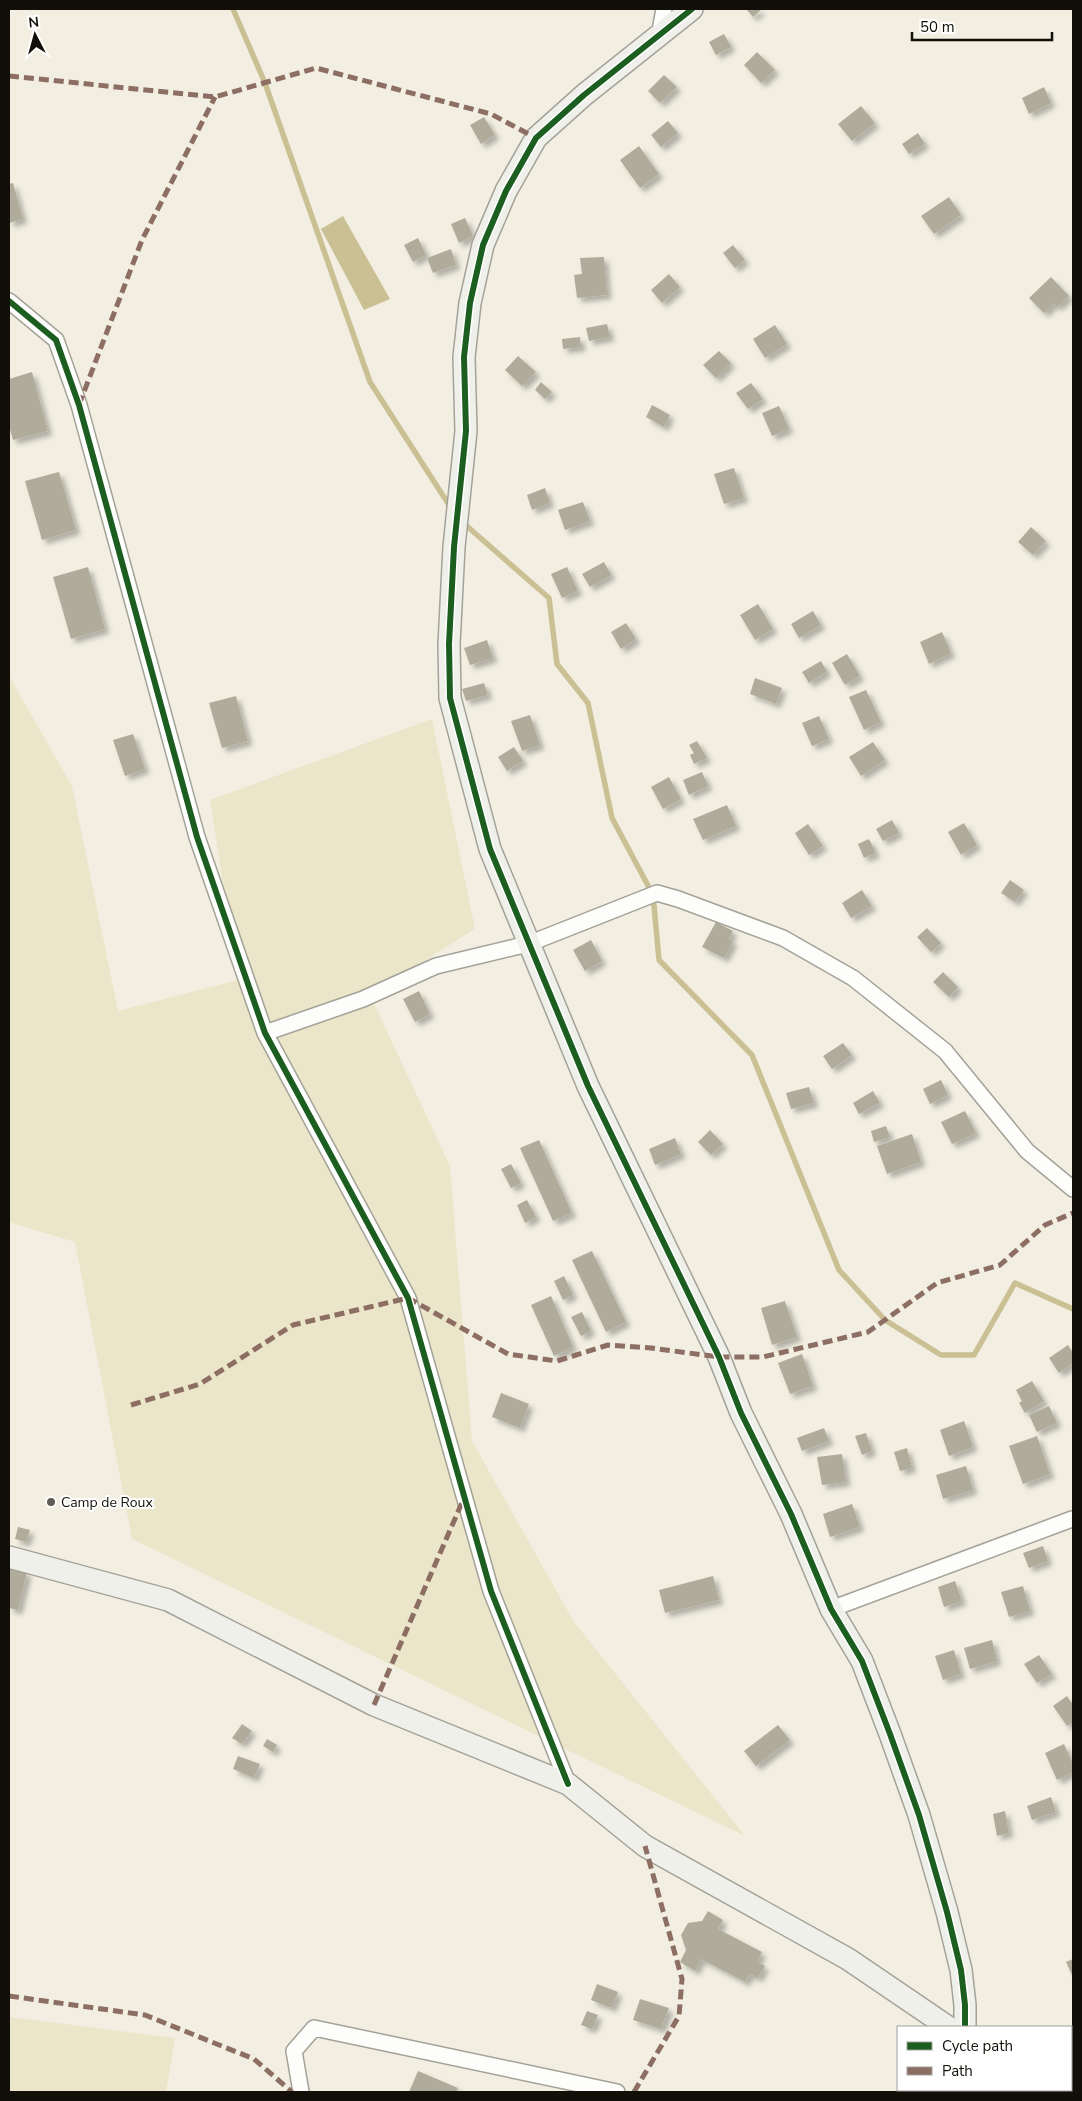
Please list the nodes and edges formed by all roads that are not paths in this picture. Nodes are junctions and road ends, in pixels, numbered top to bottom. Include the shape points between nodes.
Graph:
1 (664, 9) edge
2 (692, 9) edge
3 (659, 36) junction
4 (9, 301) edge
5 (528, 944) junction
6 (265, 1033) junction
7 (1073, 1189) edge
8 (1072, 1519) edge
9 (9, 1557) edge
10 (831, 1609) junction
11 (568, 1784) junction
12 (947, 2026) edge
13 (965, 2026) edge
14 (301, 2092) edge
15 (618, 2092) edge

1 - 3 street
2 - 3 street
3 - 5 street via 536,138 506,191 483,245 470,302 464,357 466,431 454,547 449,644 450,698 490,850
4 - 6 street via 56,340 79,405 197,837
5 - 6 street via 436,966 363,999
5 - 7 street via 657,893 783,938 853,978 945,1051 1026,1151
5 - 10 street via 588,1086 719,1357 741,1413 791,1514
6 - 11 street via 408,1298 491,1592
8 - 10 street
9 - 11 street via 168,1600 374,1705
10 - 13 street via 862,1661 919,1815 961,1970
11 - 12 street via 645,1846 848,1959
14 - 15 street via 294,2051 314,2028

